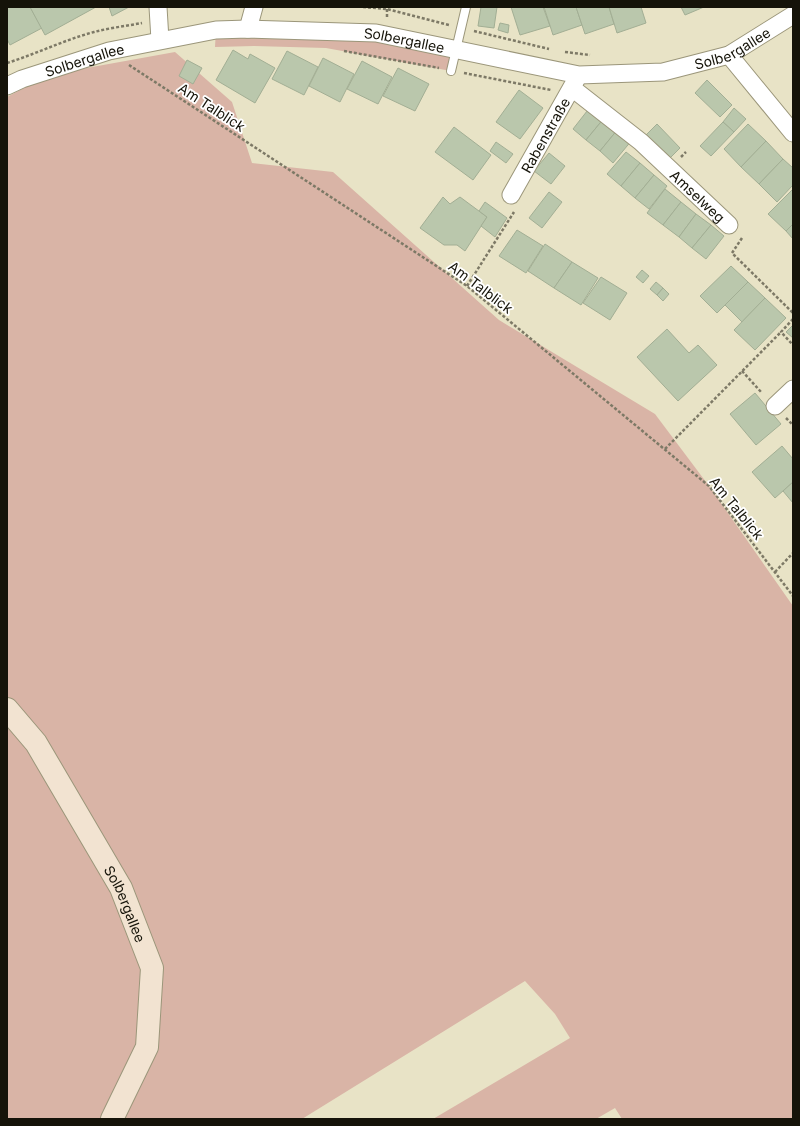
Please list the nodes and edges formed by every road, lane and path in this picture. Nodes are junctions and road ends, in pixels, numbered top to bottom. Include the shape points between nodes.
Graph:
1 (254, 7) edge
2 (363, 7) edge
3 (466, 7) edge
4 (158, 14) edge
5 (793, 15) edge
6 (461, 29) junction
7 (248, 30) junction
8 (160, 40) junction
9 (550, 49) dead end
10 (456, 50) junction
11 (109, 51) junction
12 (564, 52) dead end
13 (592, 55) dead end
14 (729, 55) junction
15 (7, 63) edge
16 (451, 70) dead end
17 (575, 81) junction
18 (7, 86) edge
19 (793, 133) edge
20 (511, 195) joint
21 (729, 226) joint
22 (467, 286) junction
23 (793, 313) edge
24 (793, 319) edge
25 (781, 332) junction
26 (793, 345) edge
27 (793, 389) edge
28 (775, 406) dead end
29 (665, 449) junction
30 (793, 553) edge
31 (775, 572) junction
32 (793, 596) edge
33 (7, 709) edge
34 (112, 1119) edge

1 - 7 street
2 - 6 path via 387,9
3 - 6 lane
4 - 8 street
4 - 15 path via 65,41
5 - 14 street, Solbergallee
6 - 9 path
6 - 10 lane
7 - 8 street, Solbergallee via 216,30
7 - 10 street, Solbergallee via 376,34
8 - 11 street, Solbergallee
10 - 16 lane
10 - 17 street, Solbergallee
11 - 18 street, Solbergallee
11 - 22 path, Am Talblick
12 - 13 path
14 - 17 street, Solbergallee via 663,72
14 - 19 street
17 - 20 street, Rabenstraße
17 - 21 street, Amselweg
20 - 22 path via 520,202
21 - 23 path, Amselweg via 743,238 732,253
22 - 29 path, Am Talblick
24 - 25 path
25 - 26 path
25 - 29 path
27 - 28 street
29 - 31 path, Am Talblick via 709,486
30 - 31 path
31 - 32 path, Am Talblick
33 - 34 street, Solbergallee via 36,743 121,888 152,968 148,1047

